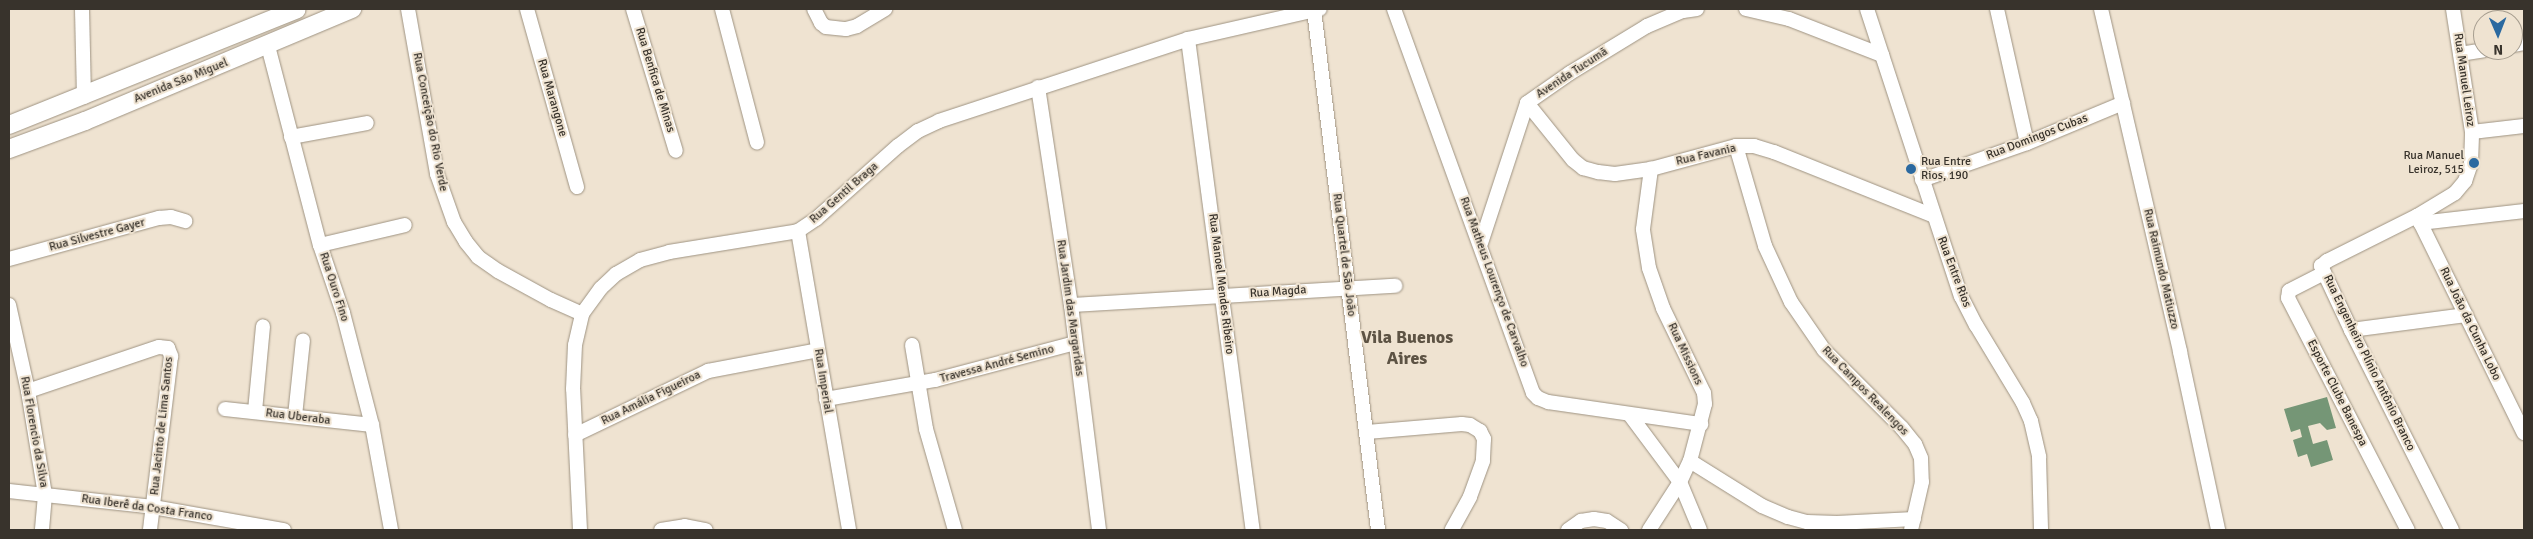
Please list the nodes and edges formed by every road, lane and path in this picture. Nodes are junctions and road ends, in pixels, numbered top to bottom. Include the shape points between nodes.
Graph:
1 (82, 9) edge
2 (294, 9) edge
3 (352, 9) edge
4 (408, 9) edge
5 (527, 9) edge
6 (633, 9) edge
7 (722, 9) edge
8 (814, 9) edge
9 (885, 9) edge
10 (1394, 9) edge
11 (1696, 9) edge
12 (1746, 9) edge
13 (1867, 9) edge
14 (1997, 9) edge
15 (2101, 9) edge
16 (2453, 9) edge
17 (1317, 10) edge
18 (1188, 39) junction
19 (268, 46) junction
20 (2473, 52) edge
21 (2460, 54) junction
22 (1882, 56) junction
23 (1038, 86) junction
24 (84, 97) junction
25 (1527, 102) junction
26 (2122, 104) junction
27 (367, 123) dead end
28 (9, 125) edge
29 (2524, 126) edge
30 (2472, 132) junction
31 (291, 137) junction
32 (758, 142) dead end
33 (2027, 143) junction
34 (1736, 146) junction
35 (9, 149) edge
36 (676, 151) dead end
37 (1651, 169) junction
38 (1922, 180) junction
39 (578, 187) dead end
40 (2524, 211) edge
41 (1934, 216) junction
42 (2418, 219) junction
43 (185, 221) dead end
44 (405, 225) dead end
45 (798, 231) junction
46 (1480, 243) junction
47 (320, 245) junction
48 (9, 260) edge
49 (2324, 273) junction
50 (1395, 286) dead end
51 (1348, 287) junction
52 (1222, 295) junction
53 (1071, 305) junction
54 (9, 306) edge
55 (582, 314) junction
56 (2466, 315) junction
57 (263, 326) dead end
58 (2351, 330) junction
59 (303, 340) dead end
60 (1075, 343) junction
61 (912, 345) dead end
62 (818, 350) junction
63 (919, 384) junction
64 (28, 391) junction
65 (826, 398) junction
66 (225, 410) dead end
67 (255, 411) junction
68 (1630, 415) junction
69 (295, 416) junction
70 (1702, 424) junction
71 (372, 425) junction
72 (1367, 432) junction
73 (2524, 433) edge
74 (575, 435) junction
75 (1690, 462) junction
76 (1680, 482) junction
77 (9, 491) edge
78 (45, 495) junction
79 (154, 507) junction
80 (1913, 525) edge
81 (42, 530) edge
82 (150, 530) edge
83 (284, 530) edge
84 (391, 530) edge
85 (580, 530) edge
86 (662, 530) edge
87 (706, 530) edge
88 (849, 530) edge
89 (954, 530) edge
90 (1099, 530) edge
91 (1253, 530) edge
92 (1378, 530) edge
93 (1452, 530) edge
94 (1568, 530) edge
95 (1621, 530) edge
96 (1649, 530) edge
97 (1700, 530) edge
98 (2041, 530) edge
99 (2218, 530) edge
100 (2408, 530) edge
101 (2452, 530) edge

1 - 24 street
2 - 24 main road, Avenida São Miguel
3 - 19 main road, Avenida São Miguel
4 - 55 street, Rua Conceição do Rio Verde via 438,174 454,222 478,257 543,296
5 - 39 street, Rua Marangone
6 - 36 street, Rua Benfica de Minas
7 - 32 street
8 - 9 street via 826,27 846,29
10 - 46 street, Rua Matheus Lourenço de Carvalho
11 - 25 street, Avenida Tucumã via 1647,26
12 - 22 street via 1789,19
13 - 22 street, Rua Entre Rios
14 - 33 street
15 - 26 street, Rua Raimundo Matiuzzo
16 - 21 street, Rua Manuel Leiroz
17 - 18 street, Rua Gentil Braga
17 - 51 street, Rua Quartel de São João
18 - 23 street, Rua Gentil Braga
18 - 52 street, Rua Manoel Mendes Ribeiro
19 - 31 street, Rua Ouro Fino
19 - 35 main road, Avenida São Miguel
20 - 21 street
21 - 30 street, Rua Manuel Leiroz
22 - 38 street, Rua Entre Rios
23 - 45 street, Rua Gentil Braga via 918,131 816,220
23 - 53 street, Rua Jardim das Margaridas
24 - 28 main road, Avenida São Miguel
25 - 37 street, Rua Favania via 1583,168 1616,174
25 - 46 street, Avenida Tucumã
26 - 33 street, Rua Domingos Cubas
26 - 99 street, Rua Raimundo Matiuzzo
27 - 31 street
29 - 30 street
30 - 42 street, Rua Manuel Leiroz via 2471,164 2465,181 2455,193
31 - 47 street, Rua Ouro Fino
33 - 38 street, Rua Domingos Cubas
34 - 37 street, Rua Favania
34 - 41 street, Rua Favania via 1754,146 1774,152
34 - 80 street, Rua Campos Realengos via 1766,246 1792,302 1824,350 1915,444 1921,458 1922,482
37 - 70 street, Rua Missions via 1643,229 1644,248 1658,294 1704,393
38 - 41 street, Rua Entre Rios
40 - 42 street
41 - 98 street, Rua Entre Rios via 1961,296 2031,421 2039,456
42 - 49 street, Rua Engenheiro Plínio Antônio Branco via 2327,261 2322,266
42 - 56 street, Rua João da Cunha Lobo
43 - 48 street, Rua Silvestre Gayer via 166,216
44 - 47 street
45 - 55 street, Rua Gentil Braga via 669,252 640,260 616,274
45 - 62 street, Rua Imperial
46 - 68 street, Rua Matheus Lourenço de Carvalho via 1533,393 1548,402
47 - 71 street, Rua Ouro Fino via 343,313
49 - 58 street, Rua Engenheiro Plínio Antônio Branco
49 - 100 street, Esporte Clube Banespa via 2289,291 2288,298
50 - 51 street, Rua Magda
51 - 52 street, Rua Magda
51 - 72 street, Rua Quartel de São João
52 - 53 street, Rua Magda
52 - 91 street, Rua Manoel Mendes Ribeiro
53 - 60 street, Rua Jardim das Margaridas
54 - 64 street, Rua Florencio da Silva
55 - 74 street, Rua Gentil Braga via 574,345
56 - 58 street
56 - 73 street, Rua João da Cunha Lobo
57 - 67 street
58 - 101 street, Rua Engenheiro Plínio Antônio Branco
59 - 69 street
60 - 63 street, Travessa André Semino
60 - 90 street, Rua Jardim das Margaridas
61 - 63 street
62 - 65 street, Rua Imperial
62 - 74 street, Rua Amália Figueiroa via 708,371
63 - 65 street, Travessa André Semino
63 - 89 street via 926,429
64 - 78 street, Rua Florencio da Silva
64 - 79 street, Rua Jacinto de Lima Santos via 159,347 168,348 171,356
65 - 88 street, Rua Imperial
66 - 67 street, Rua Uberaba
67 - 69 street, Rua Uberaba
68 - 70 street, Rua Matheus Lourenço de Carvalho
68 - 76 street
69 - 71 street, Rua Uberaba
70 - 75 street, Rua Missions
71 - 84 street, Rua Ouro Fino
72 - 92 street, Rua Quartel de São João
72 - 93 street via 1462,424 1480,431 1484,439 1484,461
74 - 85 street, Rua Gentil Braga
75 - 76 street, Rua Missions
75 - 80 street via 1762,506 1788,517 1807,522
76 - 96 street, Rua Missions
76 - 97 street
77 - 78 street, Rua Iberê da Costa Franco
78 - 79 street, Rua Iberê da Costa Franco
78 - 81 street, Rua Florencio da Silva
79 - 82 street, Rua Jacinto de Lima Santos
79 - 83 street, Rua Iberê da Costa Franco
86 - 87 street via 685,526
94 - 95 street via 1581,521 1594,519 1607,521

